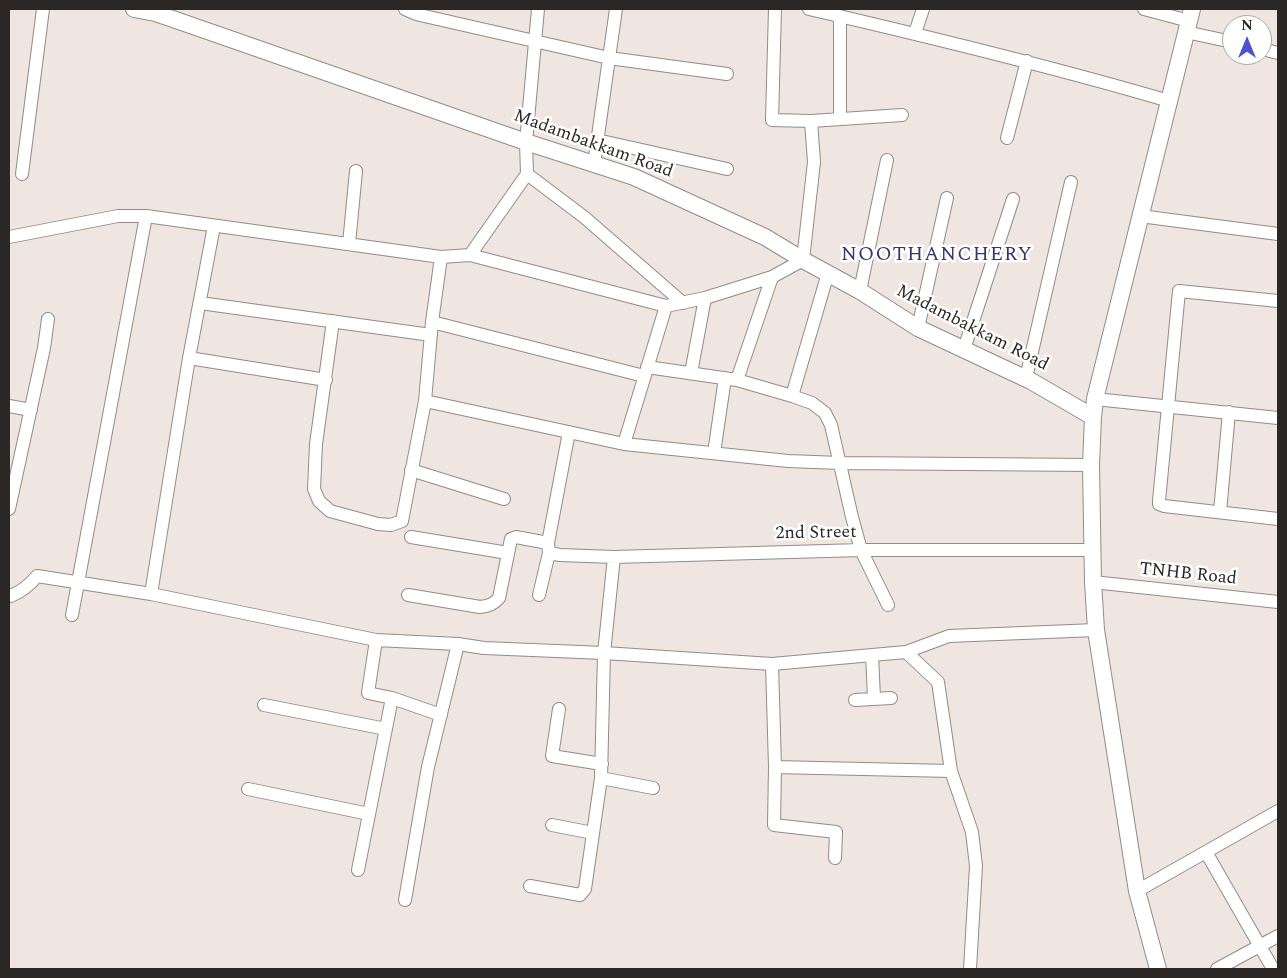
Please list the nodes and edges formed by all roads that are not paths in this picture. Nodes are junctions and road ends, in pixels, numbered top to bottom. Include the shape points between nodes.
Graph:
1 (43, 9) edge
2 (134, 9) edge
3 (405, 9) edge
4 (538, 9) edge
5 (616, 9) edge
6 (775, 9) edge
7 (809, 9) edge
8 (923, 9) edge
9 (1144, 9) edge
10 (840, 16) junction
11 (1189, 20) edge
12 (915, 33) junction
13 (1222, 37) edge
14 (535, 41) junction
15 (608, 58) junction
16 (1027, 62) junction
17 (727, 74) dead end
18 (1169, 100) junction
19 (902, 115) dead end
20 (840, 119) junction
21 (810, 121) junction
22 (1007, 138) dead end
23 (597, 140) junction
24 (526, 142) junction
25 (887, 160) dead end
26 (594, 164) junction
27 (727, 169) dead end
28 (356, 170) dead end
29 (22, 174) dead end
30 (527, 174) junction
31 (1072, 182) dead end
32 (947, 198) dead end
33 (1013, 199) dead end
34 (146, 216) junction
35 (1140, 216) junction
36 (214, 226) junction
37 (1278, 234) edge
38 (9, 237) edge
39 (348, 244) junction
40 (470, 255) junction
41 (440, 257) junction
42 (803, 260) junction
43 (828, 273) junction
44 (772, 277) junction
45 (860, 291) junction
46 (705, 298) junction
47 (1278, 301) edge
48 (200, 302) junction
49 (683, 303) junction
50 (666, 306) junction
51 (48, 318) dead end
52 (333, 321) junction
53 (432, 328) junction
54 (918, 328) junction
55 (964, 349) junction
56 (189, 358) junction
57 (646, 371) junction
58 (691, 373) junction
59 (1026, 378) junction
60 (731, 379) junction
61 (326, 380) junction
62 (792, 396) junction
63 (1095, 398) junction
64 (425, 400) junction
65 (9, 406) edge
66 (1167, 406) junction
67 (31, 410) junction
68 (1229, 412) junction
69 (1278, 416) edge
70 (1092, 417) junction
71 (569, 432) junction
72 (624, 444) junction
73 (714, 453) junction
74 (840, 463) junction
75 (1091, 465) junction
76 (411, 470) junction
77 (504, 499) dead end
78 (9, 509) edge
79 (1220, 512) junction
80 (1278, 519) edge
81 (410, 537) dead end
82 (548, 548) junction
83 (861, 550) junction
84 (1092, 550) junction
85 (508, 553) junction
86 (614, 557) junction
87 (78, 582) junction
88 (1093, 582) junction
89 (150, 594) junction
90 (9, 595) edge
91 (408, 595) dead end
92 (539, 595) dead end
93 (1278, 602) edge
94 (888, 605) dead end
95 (72, 615) dead end
96 (1096, 630) junction
97 (376, 640) junction
98 (458, 644) junction
99 (906, 652) junction
100 (604, 653) junction
101 (872, 655) junction
102 (772, 664) junction
103 (392, 698) junction
104 (874, 698) junction
105 (890, 698) dead end
106 (855, 700) dead end
107 (264, 705) dead end
108 (559, 710) dead end
109 (441, 715) junction
110 (386, 729) junction
111 (602, 764) junction
112 (775, 767) junction
113 (951, 771) junction
114 (601, 778) junction
115 (653, 788) dead end
116 (248, 789) dead end
117 (1278, 811) edge
118 (369, 814) junction
119 (552, 825) dead end
120 (593, 833) junction
121 (1206, 852) junction
122 (835, 858) dead end
123 (358, 870) dead end
124 (530, 886) dead end
125 (1137, 891) junction
126 (405, 900) dead end
127 (1278, 936) edge
128 (1260, 946) junction
129 (970, 969) edge
130 (1158, 969) edge
131 (1217, 969) edge
132 (1272, 969) edge

1 - 29 street
2 - 24 street, Madambakkam Road via 170,18
3 - 14 street via 414,14
4 - 14 street
5 - 15 street
6 - 21 street via 772,120
7 - 10 street
8 - 12 street
9 - 11 street
10 - 12 street
10 - 20 street
11 - 13 street
11 - 18 street
12 - 16 street
14 - 15 street
14 - 24 street
15 - 17 street
15 - 23 street
16 - 18 street
16 - 22 street
18 - 35 street
19 - 20 street
20 - 21 street
21 - 42 street via 814,162
23 - 26 street
23 - 27 street
24 - 26 street, Madambakkam Road
24 - 30 street
25 - 45 street
26 - 42 street, Madambakkam Road via 634,178 765,237
28 - 39 street
30 - 40 street
30 - 49 street via 584,216
31 - 59 street
32 - 54 street
33 - 55 street
34 - 36 street
34 - 38 street via 118,216
34 - 87 street
35 - 37 street
35 - 63 street
36 - 39 street
36 - 48 street
39 - 41 street
40 - 41 street
40 - 50 street
41 - 53 street
42 - 43 street, Madambakkam Road
42 - 44 street
43 - 45 street, Madambakkam Road
43 - 62 street
44 - 46 street
44 - 60 street
45 - 54 street, Madambakkam Road
46 - 49 street
46 - 58 street
47 - 66 street via 1179,291
48 - 52 street
48 - 56 street
49 - 50 street
50 - 57 street
51 - 67 street
52 - 53 street
52 - 61 street
53 - 57 street
53 - 64 street
54 - 55 street, Madambakkam Road
55 - 59 street, Madambakkam Road
56 - 61 street
56 - 89 street
57 - 58 street
57 - 72 street
58 - 60 street
59 - 70 street, Madambakkam Road
60 - 62 street
60 - 73 street
61 - 76 street via 316,444 314,489 319,501 330,511 391,525 402,521
62 - 74 street via 812,403 825,413
63 - 66 street
63 - 70 street
64 - 71 street
64 - 76 street
65 - 67 street
66 - 68 street
66 - 79 street via 1159,503
67 - 78 street
68 - 69 street
68 - 79 street
70 - 75 street
71 - 72 street
71 - 82 street
72 - 73 street
73 - 74 street
74 - 75 street
74 - 83 street
75 - 84 street
76 - 77 street
79 - 80 street
81 - 85 street
82 - 85 street, 2nd Street via 516,537 511,539
82 - 86 street, 2nd Street via 560,555
82 - 92 street
83 - 84 street, 2nd Street
83 - 86 street, 2nd Street
83 - 94 street
84 - 88 street
85 - 91 street via 500,598 489,606
86 - 100 street
87 - 89 street
87 - 90 street via 37,576 19,593
87 - 95 street
88 - 93 street, TNHB Road
88 - 96 street
89 - 97 street
96 - 99 street via 949,636
96 - 125 street
97 - 98 street
97 - 103 street via 368,694
98 - 100 street
98 - 109 street
99 - 101 street
99 - 113 street via 938,682
100 - 102 street
100 - 111 street
101 - 102 street
101 - 104 street
102 - 112 street
103 - 109 street
103 - 110 street
104 - 105 street
104 - 106 street
107 - 110 street
108 - 111 street via 552,756
109 - 126 street via 428,767
110 - 118 street
111 - 114 street
112 - 113 street
112 - 122 street via 774,825 836,832
113 - 129 street via 972,832 976,866
114 - 115 street
114 - 120 street
116 - 118 street
117 - 121 street
118 - 123 street
119 - 120 street
120 - 124 street via 584,889 580,895
121 - 125 street
121 - 128 street
125 - 130 street
127 - 128 street
128 - 131 street
128 - 132 street

